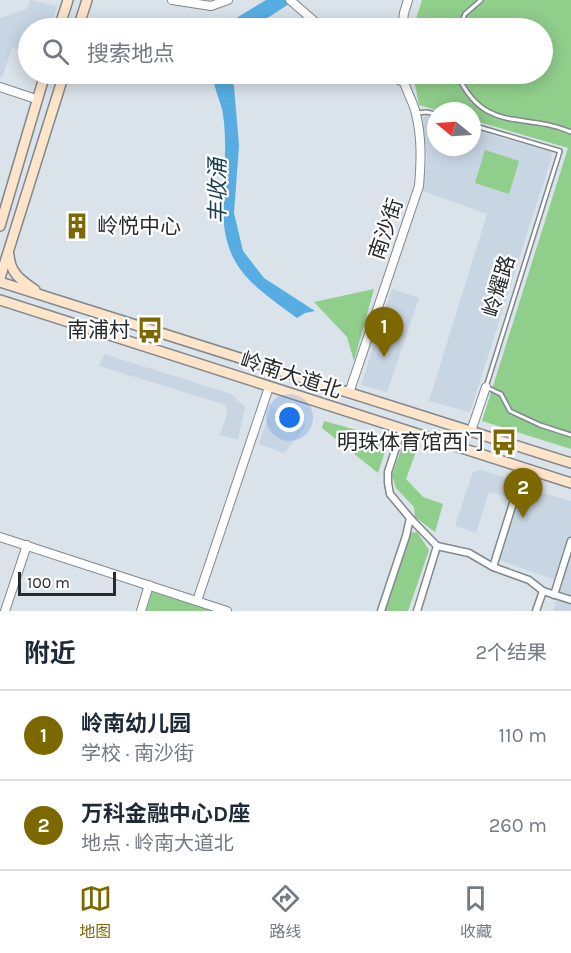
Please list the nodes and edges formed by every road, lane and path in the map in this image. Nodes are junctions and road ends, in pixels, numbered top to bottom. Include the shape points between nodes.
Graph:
1 (68, 0) edge
2 (87, 0) edge
3 (172, 0) edge
4 (290, 0) edge
5 (408, 0) edge
6 (482, 0) edge
7 (224, 1) edge
8 (62, 18) edge
9 (81, 18) edge
10 (309, 18) edge
11 (403, 18) edge
12 (463, 18) edge
13 (41, 84) edge
14 (61, 84) edge
15 (405, 84) edge
16 (463, 84) edge
17 (0, 87) edge
18 (36, 99) junction
19 (427, 112) edge
20 (416, 114) junction
21 (481, 128) edge
22 (571, 132) edge
23 (9, 195) junction
24 (0, 213) edge
25 (0, 226) edge
26 (8, 251) junction
27 (0, 280) edge
28 (44, 296) junction
29 (0, 300) edge
30 (227, 354) junction
31 (192, 362) junction
32 (269, 387) junction
33 (486, 387) junction
34 (349, 393) junction
35 (402, 429) junction
36 (471, 430) junction
37 (571, 435) edge
38 (571, 462) edge
39 (524, 468) junction
40 (571, 483) edge
41 (410, 518) junction
42 (0, 537) edge
43 (571, 541) edge
44 (27, 545) junction
45 (437, 546) junction
46 (493, 567) junction
47 (149, 585) junction
48 (543, 591) junction
49 (554, 595) junction
50 (571, 600) edge
51 (197, 601) junction
52 (5, 611) edge
53 (141, 611) edge
54 (227, 611) edge
55 (381, 611) edge
56 (417, 611) edge
57 (536, 611) edge

1 - 8 main road
2 - 9 main road
3 - 7 street via 211,6
4 - 10 street
5 - 11 street
6 - 12 lane
13 - 18 main road
14 - 26 main road
15 - 20 street, 南沙街
16 - 22 lane via 468,94 502,118 544,123
17 - 18 street
18 - 23 main road
19 - 20 lane
20 - 34 street, 南沙街 via 422,152 419,186
21 - 33 lane, 岭耀路 via 560,151
23 - 24 main road
23 - 25 main road
26 - 27 main road
26 - 28 main road via 10,266 18,278
27 - 28 main road, 岭南大道北
28 - 30 main road, 岭南大道北
29 - 31 main road, 岭南大道北
30 - 31 main road via 186,348 185,355
30 - 34 main road, 岭南大道北
31 - 32 main road, 岭南大道北
32 - 35 main road, 岭南大道北
32 - 51 street
33 - 36 street, 岭耀路
33 - 37 lane via 501,394 510,411
34 - 36 main road, 岭南大道北
35 - 39 main road, 岭南大道北
35 - 41 street via 388,471 388,483 390,494
36 - 38 main road, 岭南大道北
39 - 40 main road, 岭南大道北
39 - 46 street
41 - 45 street
41 - 55 street
42 - 44 street
43 - 49 street
44 - 47 street
44 - 52 street
45 - 46 street via 469,553
45 - 56 street
46 - 48 street via 529,580
47 - 51 street
47 - 53 street
48 - 49 street
48 - 57 street
49 - 50 street
51 - 54 street

